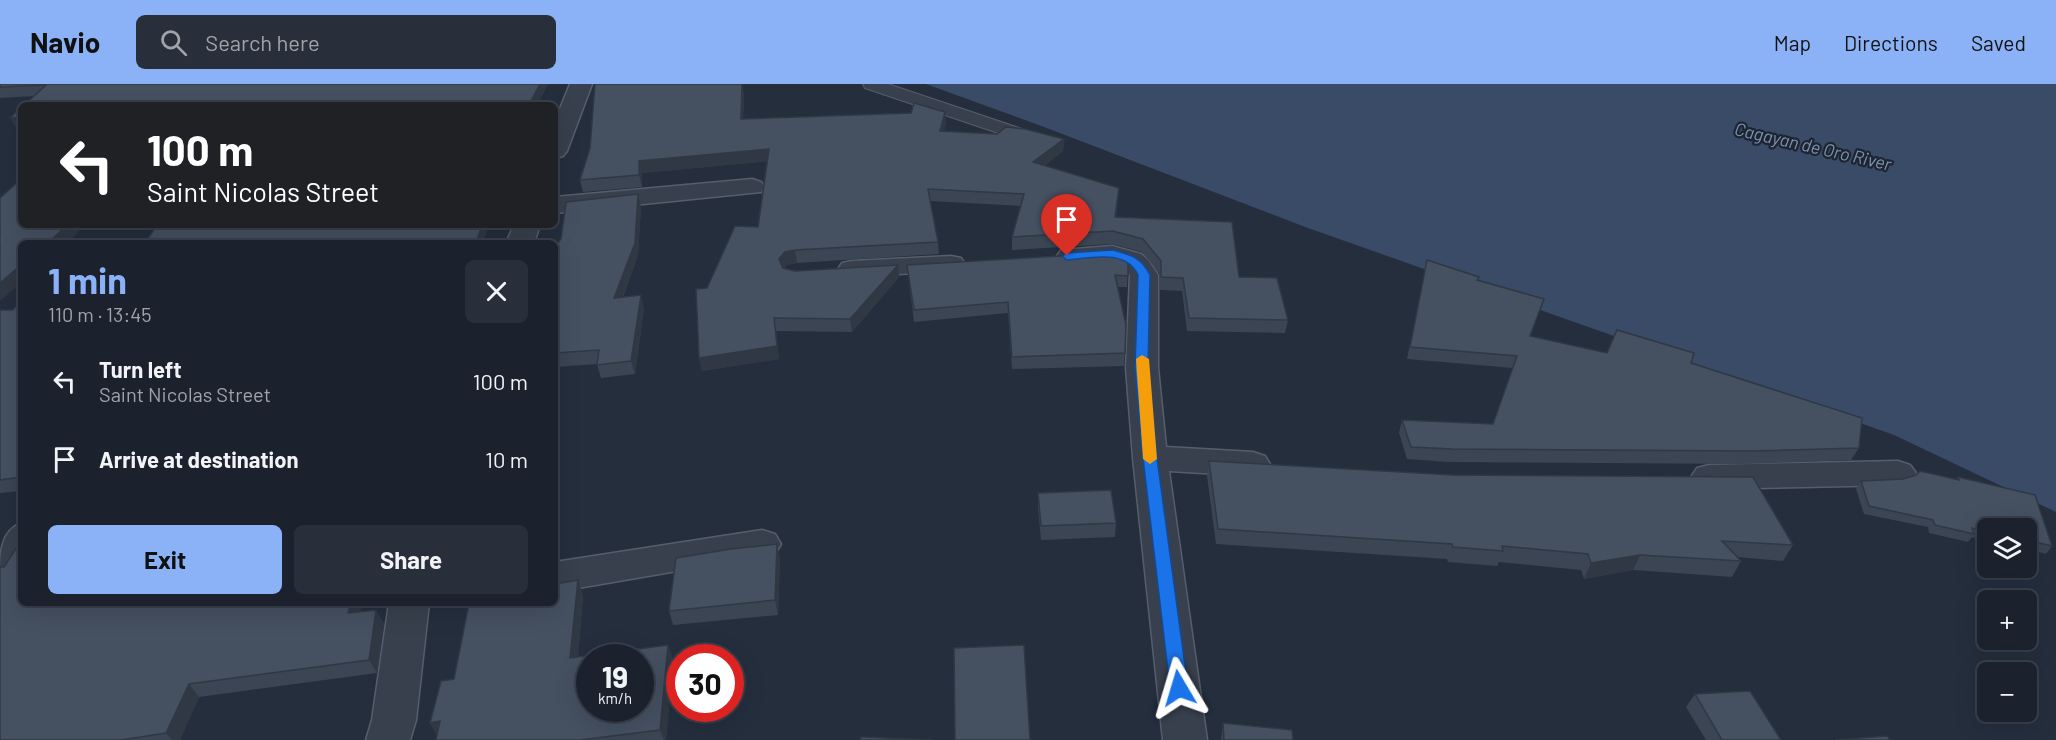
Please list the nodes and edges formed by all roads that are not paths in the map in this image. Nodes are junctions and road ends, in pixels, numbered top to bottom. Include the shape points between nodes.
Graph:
1 (581, 84) edge
2 (871, 84) edge
3 (1019, 134) edge
4 (558, 143) edge
5 (752, 187) dead end
6 (558, 205) edge
7 (1042, 258) edge
8 (972, 262) edge
9 (820, 272) edge
10 (1150, 458) junction
11 (1281, 466) edge
12 (1898, 473) dead end
13 (1673, 477) edge
14 (18, 541) edge
15 (762, 544) edge
16 (0, 565) edge
17 (558, 577) edge
18 (409, 606) edge
19 (388, 740) edge
20 (1185, 740) edge

1 - 4 street
2 - 3 lane
5 - 6 street
7 - 10 street via 1113,254 1139,264 1144,275 1142,368
8 - 9 street
10 - 11 street
10 - 20 street
12 - 13 street
14 - 16 street
15 - 17 street
18 - 19 street

